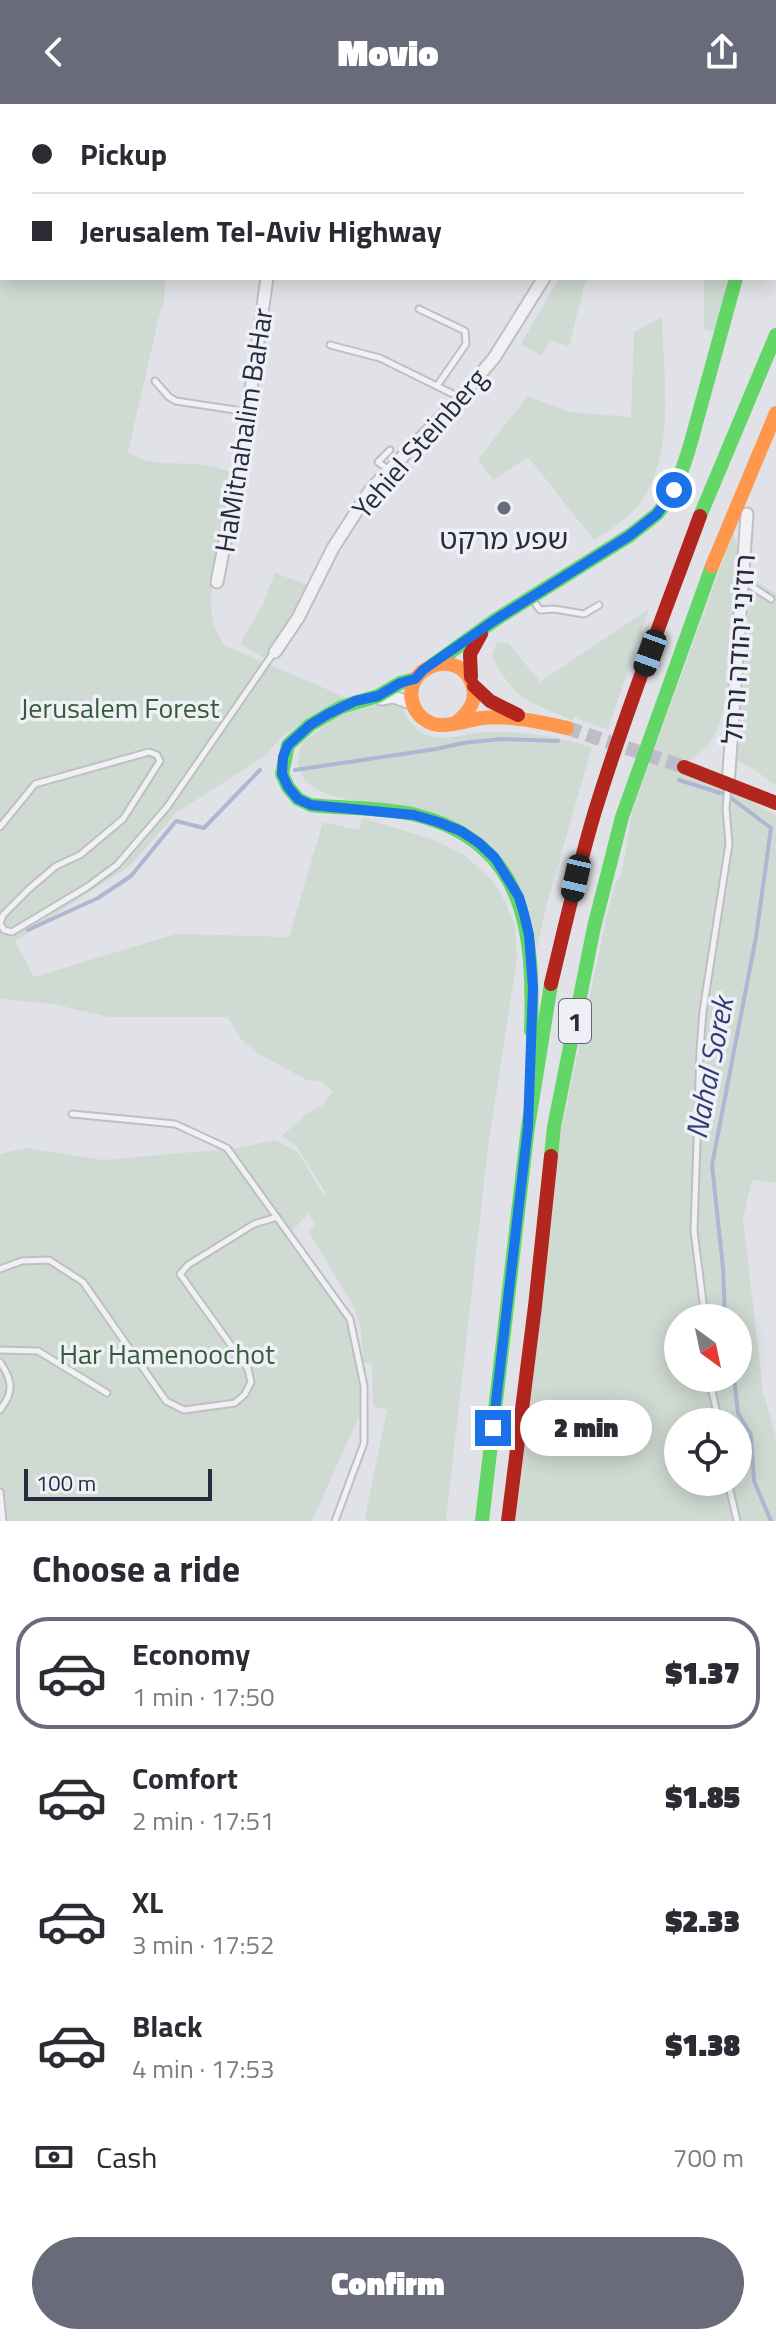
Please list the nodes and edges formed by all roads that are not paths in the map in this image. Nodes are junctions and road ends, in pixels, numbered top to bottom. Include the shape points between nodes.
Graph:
1 (267, 280) edge
2 (543, 280) edge
3 (735, 280) edge
4 (419, 309) dead end
5 (776, 335) edge
6 (330, 345) dead end
7 (155, 381) dead end
8 (437, 386) junction
9 (460, 398) junction
10 (248, 412) junction
11 (776, 413) edge
12 (390, 450) dead end
13 (389, 470) junction
14 (747, 514) dead end
15 (743, 581) junction
16 (217, 582) dead end
17 (531, 598) junction
18 (771, 599) dead end
19 (599, 605) dead end
20 (495, 620) junction
21 (275, 652) joint
22 (431, 666) junction
23 (415, 679) junction
24 (473, 684) junction
25 (413, 704) junction
26 (533, 721) junction
27 (456, 723) junction
28 (567, 728) tunnel mouth
29 (684, 767) tunnel mouth
30 (728, 785) junction
31 (298, 799) junction
32 (776, 803) edge
33 (0, 827) edge
34 (72, 1114) dead end
35 (528, 1127) junction
36 (277, 1217) junction
37 (0, 1269) edge
38 (703, 1304) edge
39 (0, 1350) edge
40 (0, 1362) edge
41 (107, 1393) dead end
42 (0, 1410) edge
43 (0, 1492) edge
44 (731, 1496) edge
45 (3, 1521) edge
46 (335, 1521) edge
47 (482, 1521) edge
48 (508, 1521) edge
49 (737, 1521) edge

1 - 10 street, HaMitnahalim BaHar
2 - 9 street, Yehiel Steinberg via 494,358
3 - 17 main road via 686,461 669,499 629,536
4 - 8 lane via 465,331 466,344
5 - 35 main road, 1 via 704,506 596,809 548,996
6 - 8 lane via 380,358
7 - 10 lane via 176,401
8 - 9 lane
9 - 13 street, Yehiel Steinberg
10 - 16 street, HaMitnahalim BaHar
11 - 48 main road, 1 via 722,539 622,817 594,927 554,1127
12 - 13 lane via 378,462
13 - 21 street, Yehiel Steinberg via 351,518
14 - 15 street, רוז'ני יהודה ורחל
15 - 18 lane
15 - 30 street, רוז'ני יהודה ורחל
17 - 19 lane via 540,610 584,614
17 - 20 main road
20 - 22 main road
20 - 24 main road via 471,649
21 - 33 lane via 167,807 117,865 12,932 0,924 3,915 56,866 80,855 123,819 160,761 149,752 35,784
22 - 23 main road
22 - 24 main road via 455,665
23 - 25 main road
23 - 31 main road via 341,707 288,745 282,774
24 - 26 main road via 495,705
24 - 27 main road via 472,706
25 - 27 main road via 433,724
25 - 31 street via 394,697 365,702 305,734 292,749 289,766
26 - 27 main road via 496,717
26 - 28 main road
29 - 30 main road
30 - 32 main road
30 - 38 lane via 729,844 700,1050 694,1231
31 - 35 main road via 438,822 479,843 495,858 519,897 529,935 533,988
34 - 36 lane via 175,1124 227,1148
35 - 47 main road, 1
36 - 37 lane via 254,1224 180,1274 248,1369 251,1382 235,1403 184,1410 166,1401 83,1282 49,1260
36 - 46 lane via 350,1319 364,1386 364,1443
39 - 41 lane via 38,1351
40 - 42 lane via 11,1393
43 - 45 lane
44 - 49 lane

